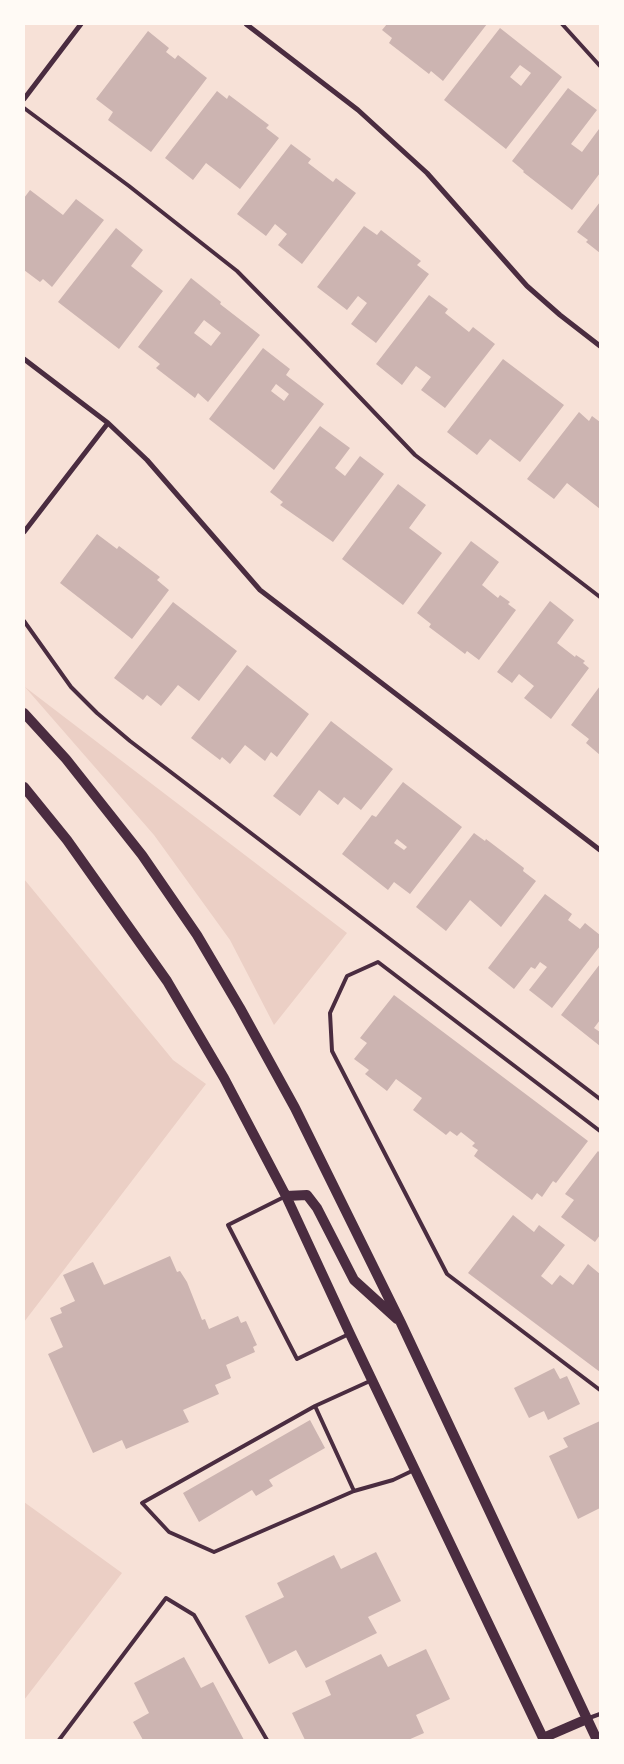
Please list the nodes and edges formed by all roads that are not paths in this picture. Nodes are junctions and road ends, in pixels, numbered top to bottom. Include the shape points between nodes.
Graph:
1 (81, 24) edge
2 (246, 24) edge
3 (562, 24) edge
4 (600, 66) edge
5 (24, 98) edge
6 (24, 108) edge
7 (600, 346) edge
8 (24, 359) edge
9 (108, 423) junction
10 (24, 532) edge
11 (600, 597) edge
12 (24, 621) edge
13 (24, 713) edge
14 (24, 786) edge
15 (600, 850) edge
16 (600, 1099) edge
17 (600, 1131) edge
18 (286, 1196) junction
19 (401, 1323) junction
20 (350, 1334) junction
21 (372, 1380) junction
22 (600, 1390) edge
23 (314, 1406) junction
24 (415, 1469) junction
25 (354, 1491) junction
26 (600, 1714) edge
27 (587, 1719) junction
28 (542, 1739) edge
29 (58, 1740) edge
30 (267, 1740) edge
31 (597, 1740) edge

1 - 5 street
2 - 7 street via 372,122 427,173 527,286
3 - 4 lane
6 - 11 lane via 237,271 415,455
8 - 9 street
9 - 10 street
9 - 15 street via 147,460 260,590
12 - 16 lane via 71,687 96,713
13 - 19 main road via 66,759 142,855 197,935 296,1108
14 - 18 main road via 67,840 167,981 224,1078
17 - 22 lane via 378,962 346,976 330,1012 332,1052 447,1274
18 - 19 main road via 306,1195 354,1280
18 - 20 main road
18 - 20 lane via 228,1225 297,1359
19 - 27 main road
20 - 21 main road
21 - 23 lane
21 - 24 main road
23 - 25 lane
23 - 25 lane via 142,1503 169,1532 214,1552
24 - 25 lane via 393,1480
24 - 28 main road
26 - 27 lane
27 - 28 main road
27 - 31 main road
29 - 30 lane via 166,1598 194,1615

